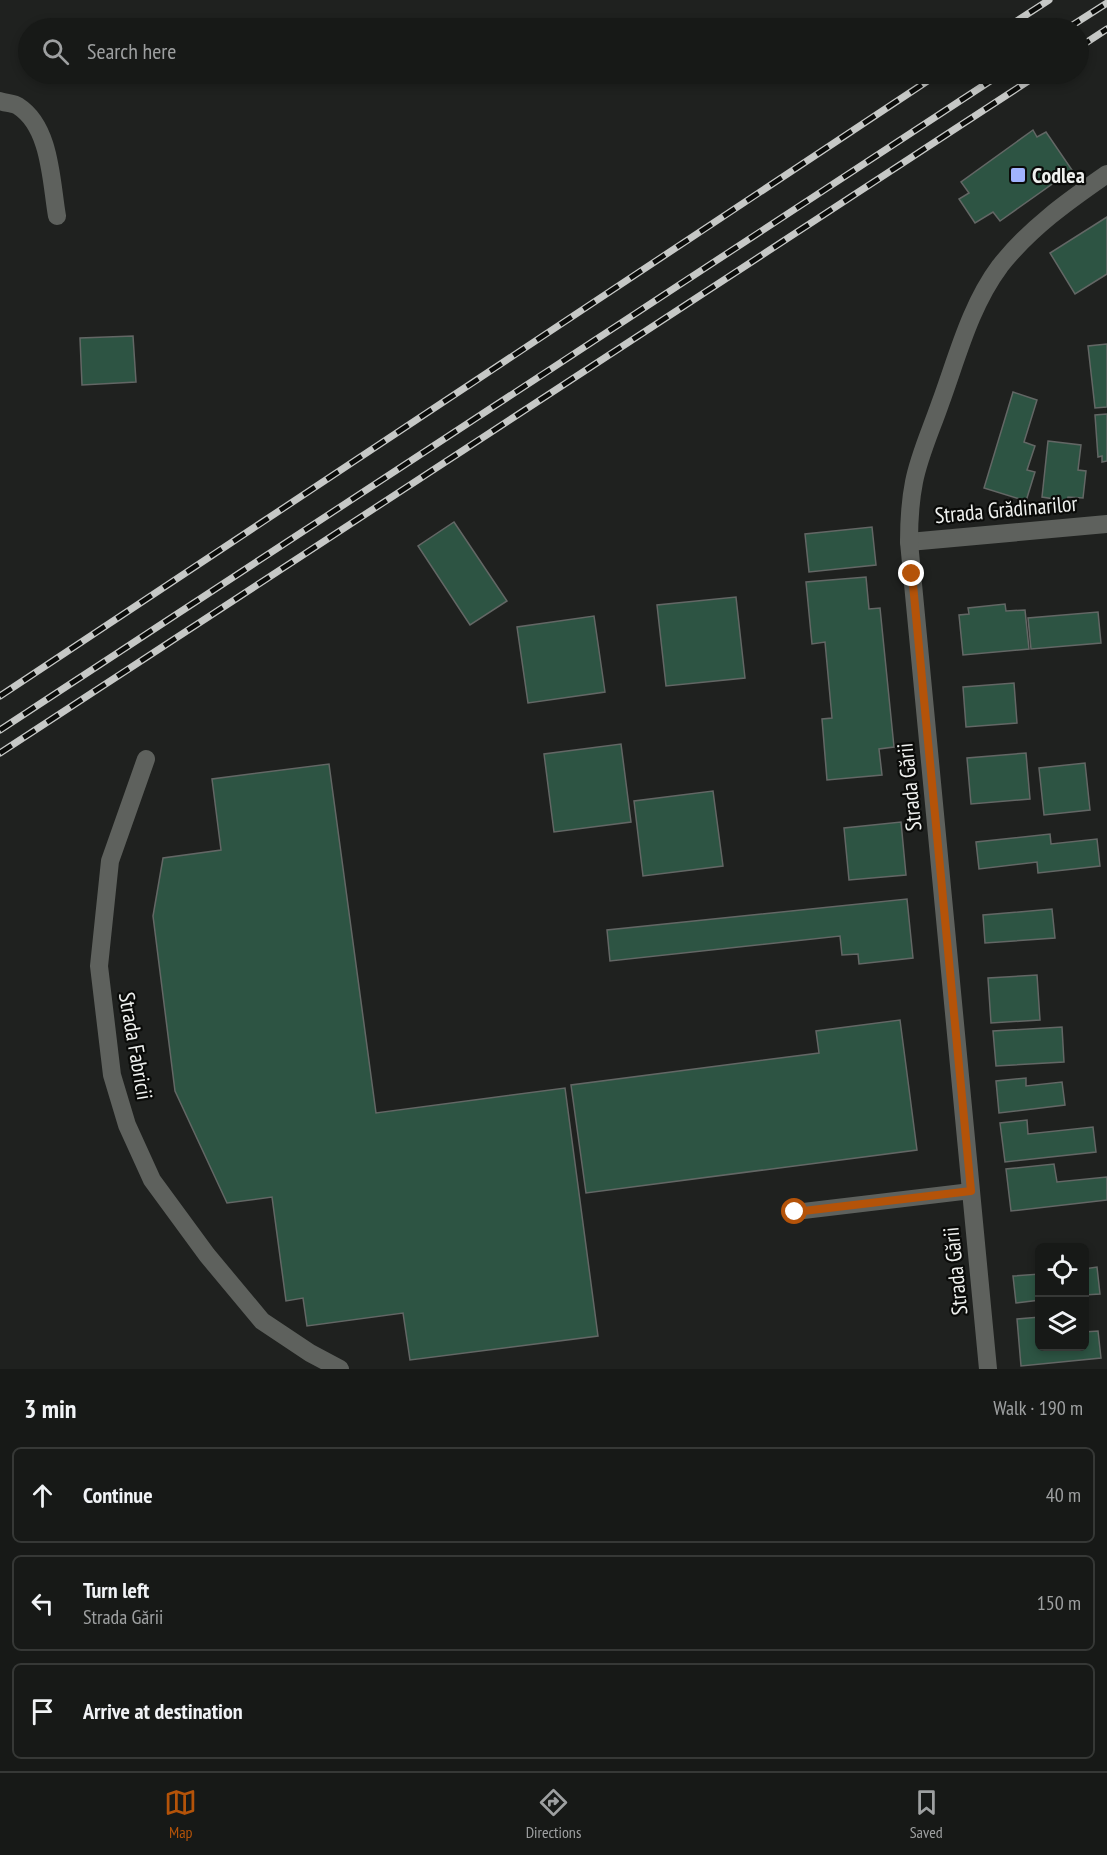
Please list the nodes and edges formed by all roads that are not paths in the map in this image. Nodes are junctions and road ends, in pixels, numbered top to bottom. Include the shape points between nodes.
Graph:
1 (0, 101) edge
2 (1107, 174) edge
3 (57, 216) dead end
4 (1107, 524) edge
5 (909, 542) junction
6 (146, 759) dead end
7 (971, 1191) junction
8 (795, 1212) dead end
9 (340, 1369) edge
10 (988, 1369) edge

1 - 3 street via 18,105 35,124 46,149
2 - 5 street, Strada Gării via 1034,229 999,268 975,310 914,482
4 - 5 street, Strada Grădinarilor
5 - 7 street, Strada Gării
6 - 9 street, Strada Fabricii via 110,861 99,966 112,1075 127,1125 152,1180 262,1321
7 - 8 lane
7 - 10 street, Strada Gării

